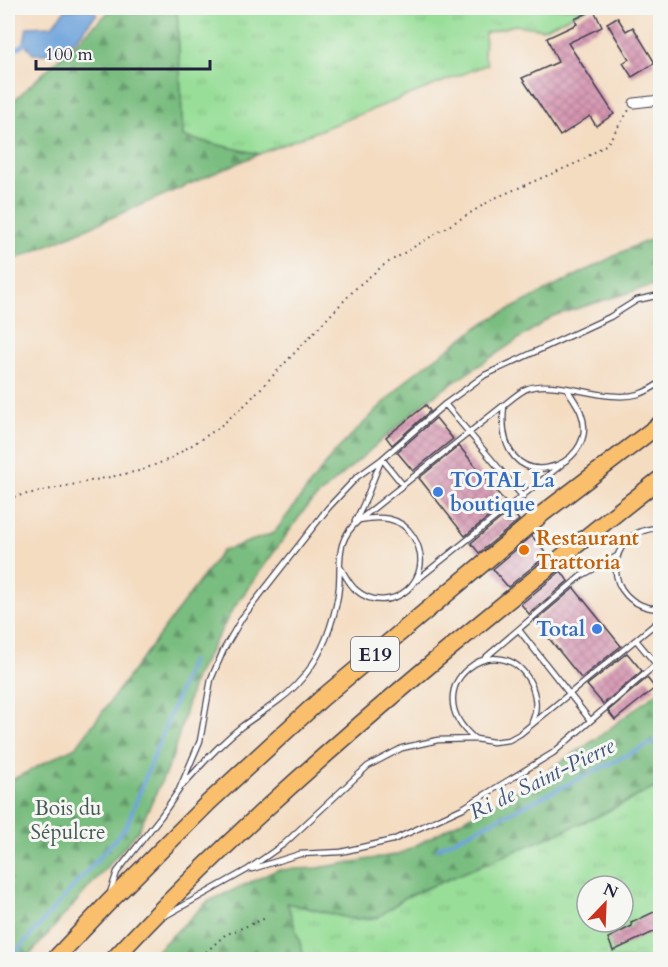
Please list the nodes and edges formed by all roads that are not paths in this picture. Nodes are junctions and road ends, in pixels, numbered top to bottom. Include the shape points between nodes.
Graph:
1 (660, 100) edge
2 (634, 103) road end
3 (660, 295) edge
4 (660, 383) edge
5 (567, 389) junction
6 (445, 404) junction
7 (504, 406) junction
8 (660, 424) edge
9 (470, 432) junction
10 (382, 459) junction
11 (562, 464) junction
12 (660, 479) edge
13 (403, 485) junction
14 (523, 496) junction
15 (359, 520) junction
16 (352, 526) junction
17 (660, 528) edge
18 (617, 556) junction
19 (338, 565) junction
20 (415, 582) junction
21 (660, 609) edge
22 (660, 620) edge
23 (519, 630) junction
24 (636, 640) junction
25 (660, 654) edge
26 (484, 658) junction
27 (658, 662) edge
28 (570, 694) junction
29 (590, 720) junction
30 (531, 724) junction
31 (476, 739) junction
32 (179, 789) junction
33 (247, 870) junction
34 (107, 904) junction
35 (142, 929) junction
36 (54, 960) edge
37 (113, 960) edge

1 - 2 street
3 - 6 lane via 637,300 610,317 485,375
4 - 5 lane via 639,394 621,396
5 - 7 lane via 527,389
5 - 11 lane via 582,415 584,430 573,455
6 - 9 lane
6 - 10 lane
7 - 9 lane
7 - 11 lane via 502,428 510,452 530,467 545,469
8 - 34 highway, E19 via 542,514 321,699 208,803
9 - 13 lane
9 - 14 lane
10 - 13 lane
10 - 16 lane
10 - 32 lane via 357,477 328,508 242,618 211,679 200,741
11 - 14 lane
12 - 35 highway, E19 via 568,549 352,730
13 - 15 lane
14 - 20 lane
15 - 16 lane
15 - 20 lane via 387,518 411,533 421,552 422,565
16 - 19 lane via 344,539
17 - 18 lane via 631,537
18 - 21 lane via 617,579 626,596 647,608
18 - 23 lane via 581,576
19 - 20 lane via 358,591 371,598 390,599 406,592
19 - 32 lane via 339,587 331,626 319,655 281,699 241,727
22 - 24 lane
23 - 26 lane
23 - 28 lane
24 - 27 lane
24 - 28 lane
25 - 27 lane
26 - 30 lane via 513,664 526,674 536,703
26 - 31 lane via 469,667 456,683 453,697 462,728
27 - 29 lane
28 - 29 lane
28 - 30 lane
29 - 33 lane via 553,753 519,774 463,808 393,840 341,852 300,854
30 - 31 lane via 509,740
31 - 33 lane via 438,740 402,748 368,766 284,844
32 - 34 lane via 117,872
33 - 35 lane
34 - 36 highway, E19
35 - 37 highway, E19

